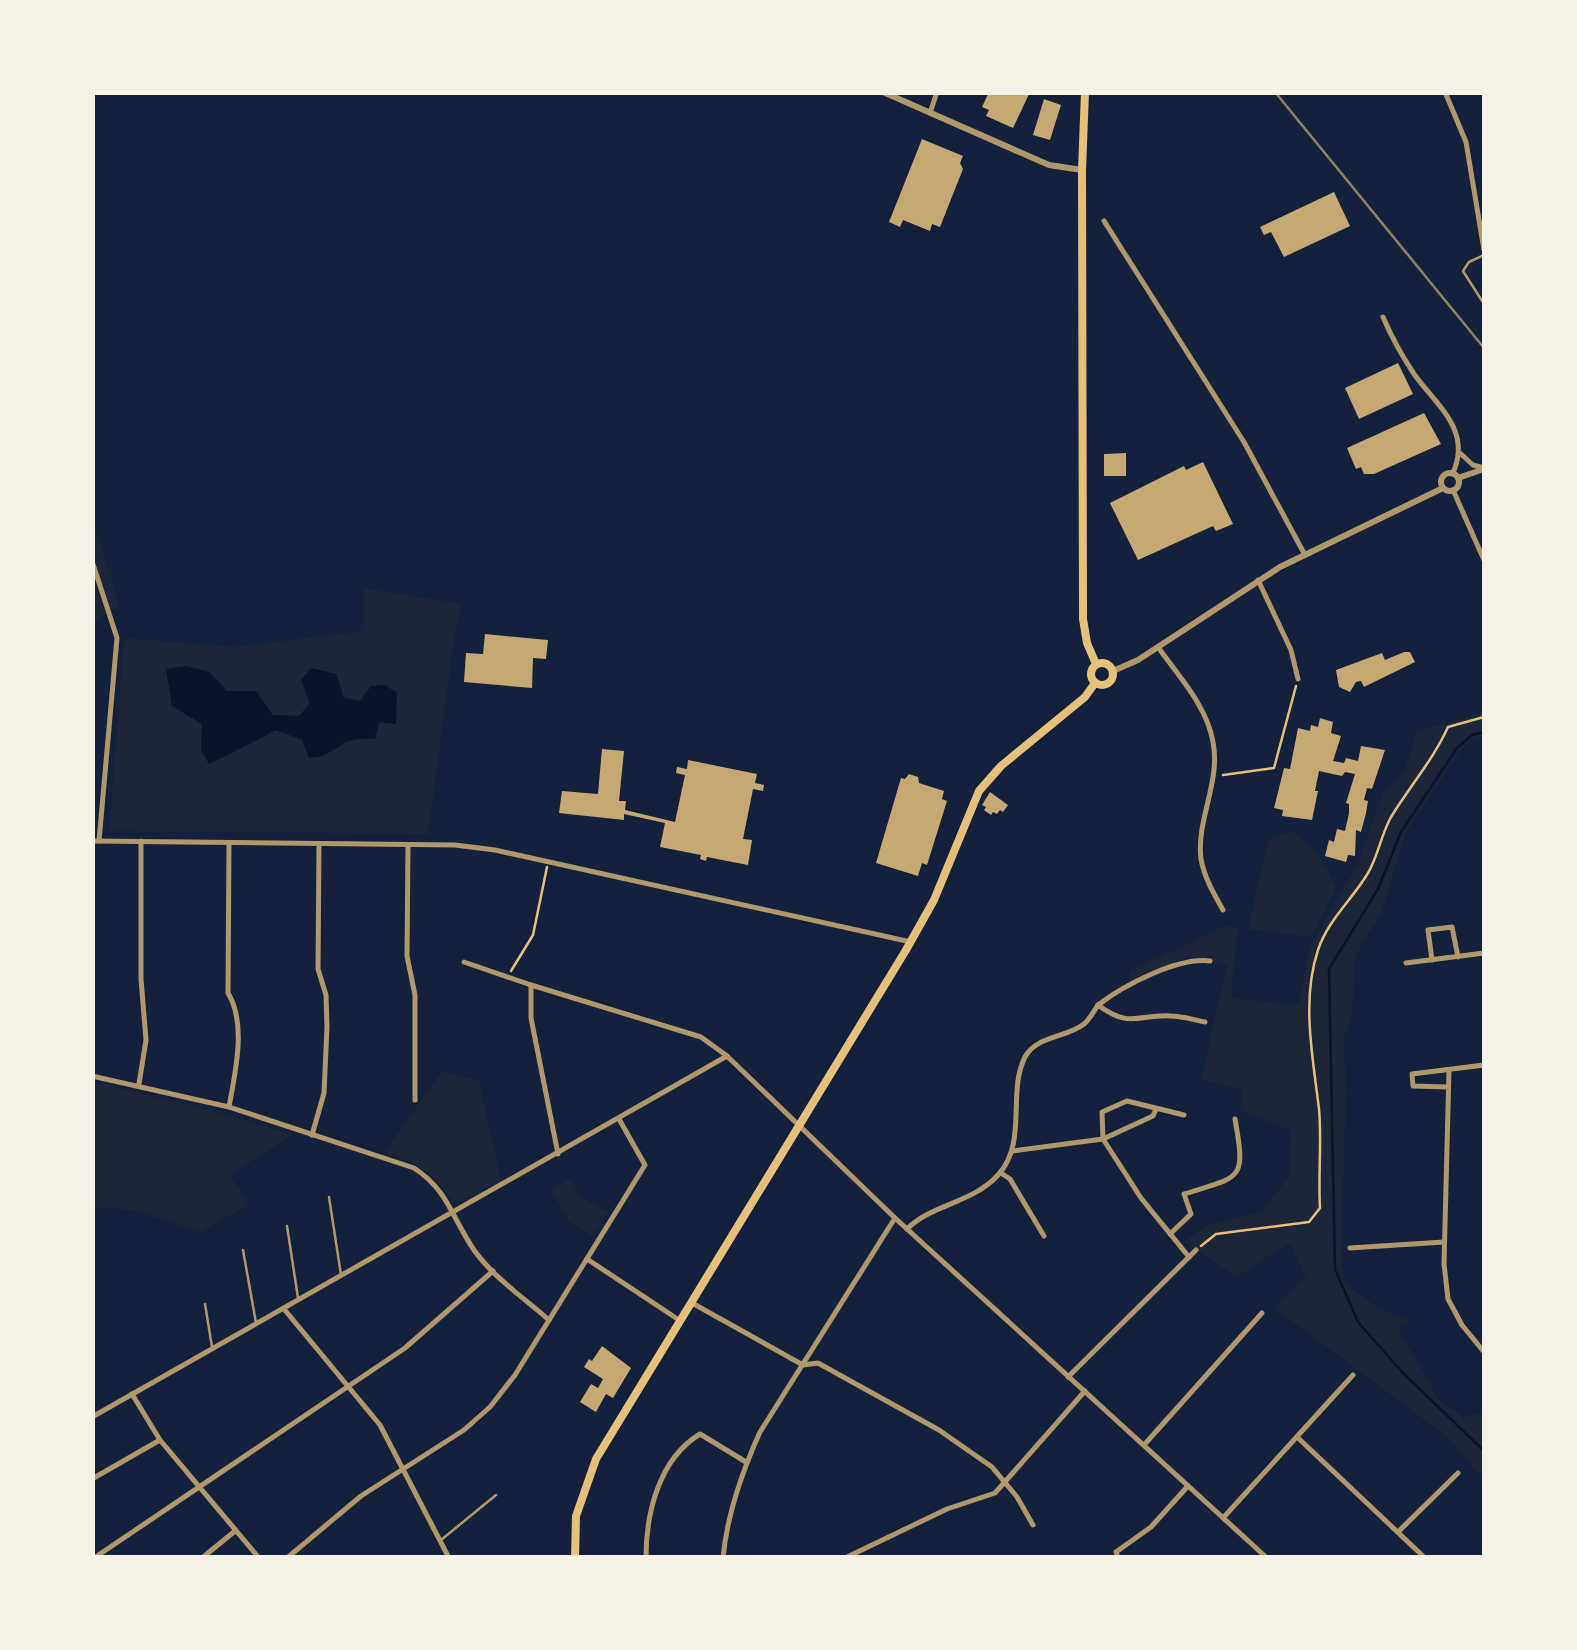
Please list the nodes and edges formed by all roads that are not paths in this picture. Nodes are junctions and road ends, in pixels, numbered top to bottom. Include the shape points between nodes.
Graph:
1 (883, 92) edge
2 (937, 92) edge
3 (1085, 92) edge
4 (1445, 92) edge
5 (930, 114) junction
6 (1082, 170) junction
7 (1104, 221) dead end
8 (1484, 252) edge
9 (1484, 304) edge
10 (1384, 317) dead end
11 (1459, 452) junction
12 (1484, 468) edge
13 (1455, 476) junction
14 (1443, 488) junction
15 (1453, 490) junction
16 (1305, 555) junction
17 (1484, 560) edge
18 (92, 561) edge
19 (1258, 580) junction
20 (1158, 648) junction
21 (1096, 664) junction
22 (1113, 671) junction
23 (1298, 680) road end
24 (1095, 683) junction
25 (96, 841) edge
26 (141, 841) junction
27 (228, 843) junction
28 (408, 845) junction
29 (319, 846) junction
30 (1223, 910) dead end
31 (911, 942) junction
32 (1484, 953) edge
33 (1458, 956) junction
34 (1432, 960) junction
35 (464, 962) dead end
36 (1210, 962) dead end
37 (1406, 963) dead end
38 (531, 985) junction
39 (1098, 1005) junction
40 (1205, 1022) dead end
41 (728, 1056) junction
42 (1484, 1065) edge
43 (1449, 1070) junction
44 (92, 1076) edge
45 (139, 1084) junction
46 (1447, 1087) junction
47 (415, 1100) dead end
48 (228, 1107) junction
49 (1156, 1109) junction
50 (1184, 1116) dead end
51 (619, 1119) junction
52 (1235, 1119) dead end
53 (799, 1124) junction
54 (312, 1135) junction
55 (1103, 1138) junction
56 (1013, 1151) junction
57 (558, 1154) junction
58 (1001, 1173) junction
59 (328, 1198) dead end
60 (453, 1214) junction
61 (894, 1218) junction
62 (287, 1226) dead end
63 (906, 1229) junction
64 (1170, 1234) junction
65 (1044, 1236) dead end
66 (1444, 1242) junction
67 (1350, 1248) dead end
68 (244, 1250) dead end
69 (1196, 1250) road end
70 (586, 1258) junction
71 (1189, 1258) junction
72 (492, 1271) junction
73 (341, 1276) junction
74 (299, 1300) junction
75 (691, 1302) junction
76 (205, 1304) dead end
77 (284, 1309) junction
78 (1262, 1313) dead end
79 (549, 1320) junction
80 (680, 1320) junction
81 (256, 1325) junction
82 (212, 1349) junction
83 (1484, 1352) edge
84 (803, 1365) junction
85 (1353, 1375) dead end
86 (1068, 1376) junction
87 (349, 1386) junction
88 (1086, 1391) junction
89 (132, 1394) junction
90 (92, 1417) edge
91 (1296, 1436) junction
92 (160, 1440) junction
93 (1144, 1445) junction
94 (746, 1462) junction
95 (404, 1467) junction
96 (1458, 1473) dead end
97 (92, 1479) edge
98 (1005, 1483) junction
99 (1188, 1486) junction
100 (200, 1488) junction
101 (496, 1495) dead end
102 (1223, 1518) junction
103 (1033, 1526) dead end
104 (236, 1530) junction
105 (1398, 1532) junction
106 (440, 1540) junction
107 (94, 1558) edge
108 (202, 1558) edge
109 (258, 1558) edge
110 (287, 1558) edge
111 (450, 1558) edge
112 (575, 1558) edge
113 (646, 1558) edge
114 (723, 1558) edge
115 (846, 1558) edge
116 (1118, 1558) edge
117 (1267, 1558) edge
118 (1425, 1558) edge

1 - 5 street
2 - 5 street
3 - 6 main road
4 - 8 street via 1466,142
5 - 6 street via 1049,164
6 - 21 main road via 1083,618
7 - 16 street via 1244,442
8 - 9 lane via 1463,272
10 - 11 street via 1400,352 1450,418
11 - 12 street
11 - 13 street
12 - 13 street
13 - 14 street via 1442,476
13 - 15 street
14 - 15 street
14 - 16 street
15 - 17 street
16 - 19 street
18 - 25 street via 117,638
19 - 20 street
19 - 23 street
20 - 22 street
20 - 30 street via 1200,707 1214,744 1215,775 1201,842
21 - 22 main road
21 - 24 main road via 1090,673
22 - 24 main road via 1108,683
24 - 31 main road via 978,791
25 - 26 street
26 - 27 street
26 - 45 street via 146,1040
27 - 29 street
27 - 48 street via 228,993 235,1004 237,1060
28 - 29 street
28 - 31 street via 455,845 548,861
28 - 47 street
29 - 54 street via 318,969 326,1027 324,1093
31 - 53 main road
32 - 33 street
33 - 34 street
33 - 34 street via 1452,927 1428,930
34 - 37 street
35 - 38 street
36 - 39 street via 1190,958
38 - 41 street via 701,1037
38 - 57 street via 531,1018
39 - 40 street via 1112,1016 1140,1021 1169,1015
39 - 56 street via 1084,1024 1031,1047 1022,1061
41 - 51 street
41 - 53 street
42 - 43 street
43 - 46 street
43 - 46 street via 1412,1074 1413,1086
44 - 45 street
45 - 48 street
46 - 66 street
48 - 54 street
49 - 50 street
49 - 55 street
49 - 55 street via 1127,1101 1102,1112
51 - 57 street
51 - 70 street via 645,1165
52 - 64 street via 1239,1169 1224,1182 1184,1194 1191,1214
53 - 61 street
53 - 75 main road
54 - 60 street via 414,1168 434,1181
55 - 56 street
55 - 64 street
56 - 58 street
57 - 60 street
58 - 63 street via 972,1196
58 - 65 street
59 - 73 lane
60 - 72 street
60 - 73 street
61 - 63 street
61 - 84 street
62 - 74 lane
63 - 86 street
64 - 71 street
66 - 67 street
66 - 83 street via 1448,1299
68 - 81 lane
69 - 71 street
70 - 79 street
70 - 80 street
71 - 86 street
72 - 79 street
72 - 87 street via 405,1348
73 - 74 street
74 - 77 street
75 - 80 main road
75 - 84 street
76 - 82 lane
77 - 81 street
77 - 87 street
78 - 93 street
79 - 95 street via 490,1407
80 - 112 main road via 589,1475 576,1516
81 - 82 street
82 - 89 street
84 - 94 street
84 - 98 street via 818,1364 939,1430
85 - 91 street
86 - 88 street
87 - 95 street
87 - 100 street
88 - 93 street
88 - 98 street
89 - 90 street
89 - 92 street
91 - 102 street
91 - 105 street
92 - 97 street
92 - 100 street
93 - 99 street
94 - 113 street via 700,1434 686,1442 662,1477 646,1528
94 - 114 street
95 - 106 street
95 - 110 street
96 - 105 street
98 - 103 street
98 - 115 street
99 - 102 street
99 - 116 street via 1116,1552
100 - 104 street
100 - 107 street
101 - 106 lane
102 - 117 street
104 - 108 street
104 - 109 street
105 - 118 street
106 - 111 street

